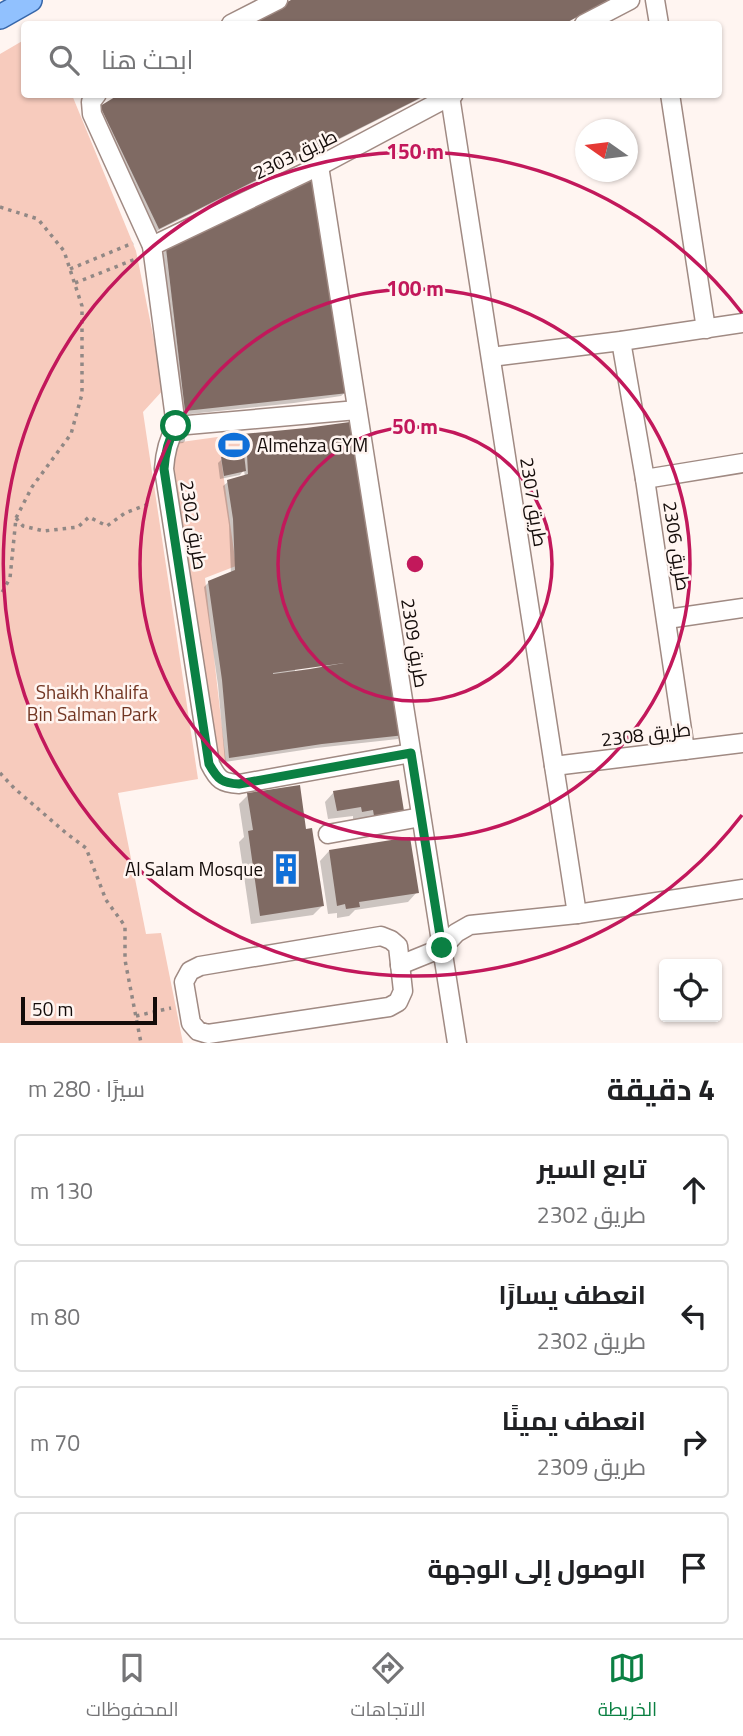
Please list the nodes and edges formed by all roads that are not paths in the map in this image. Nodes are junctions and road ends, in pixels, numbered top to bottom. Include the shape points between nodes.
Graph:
1 (30, 0) edge
2 (278, 0) edge
3 (630, 0) edge
4 (655, 0) edge
5 (0, 17) edge
6 (237, 21) edge
7 (590, 21) edge
8 (658, 21) edge
9 (94, 98) edge
10 (446, 98) edge
11 (452, 98) edge
12 (671, 98) edge
13 (319, 166) junction
14 (151, 245) junction
15 (743, 323) edge
16 (706, 329) junction
17 (621, 341) junction
18 (491, 357) junction
19 (357, 410) junction
20 (176, 426) junction
21 (743, 463) edge
22 (645, 479) junction
23 (743, 608) edge
24 (667, 620) junction
25 (743, 743) edge
26 (685, 750) junction
27 (411, 753) junction
28 (554, 766) junction
29 (421, 817) junction
30 (328, 835) dead end
31 (743, 889) edge
32 (577, 914) junction
33 (442, 948) junction
34 (400, 965) junction
35 (457, 1043) edge

1 - 5 main road
2 - 6 street
3 - 7 street
4 - 8 street
9 - 14 street, طريق 2302 via 92,114
10 - 13 street, طريق 2303
11 - 18 street, طريق 2307
12 - 16 street
13 - 14 street, طريق 2303
13 - 19 street, طريق 2309
14 - 20 street, طريق 2302
15 - 16 street
16 - 17 street
17 - 18 street
17 - 22 street, طريق 2306
18 - 28 street, طريق 2307
19 - 20 street
19 - 27 street, طريق 2309
20 - 27 street, طريق 2302 via 164,469 209,764 216,776 239,784
21 - 22 street, طريق 2306
22 - 24 street, طريق 2306
23 - 24 street, طريق 2306
24 - 26 street, طريق 2306
25 - 26 street, طريق 2308
26 - 28 street, طريق 2308
27 - 29 street, طريق 2309
28 - 32 street, طريق 2307
29 - 30 street
29 - 33 street, طريق 2309
31 - 32 street
32 - 33 street via 470,925
33 - 34 street
33 - 35 street, طريق 2309
34 - 34 street via 398,946 381,936 200,966 190,971 184,982 191,1023 208,1034 389,1007 403,991

